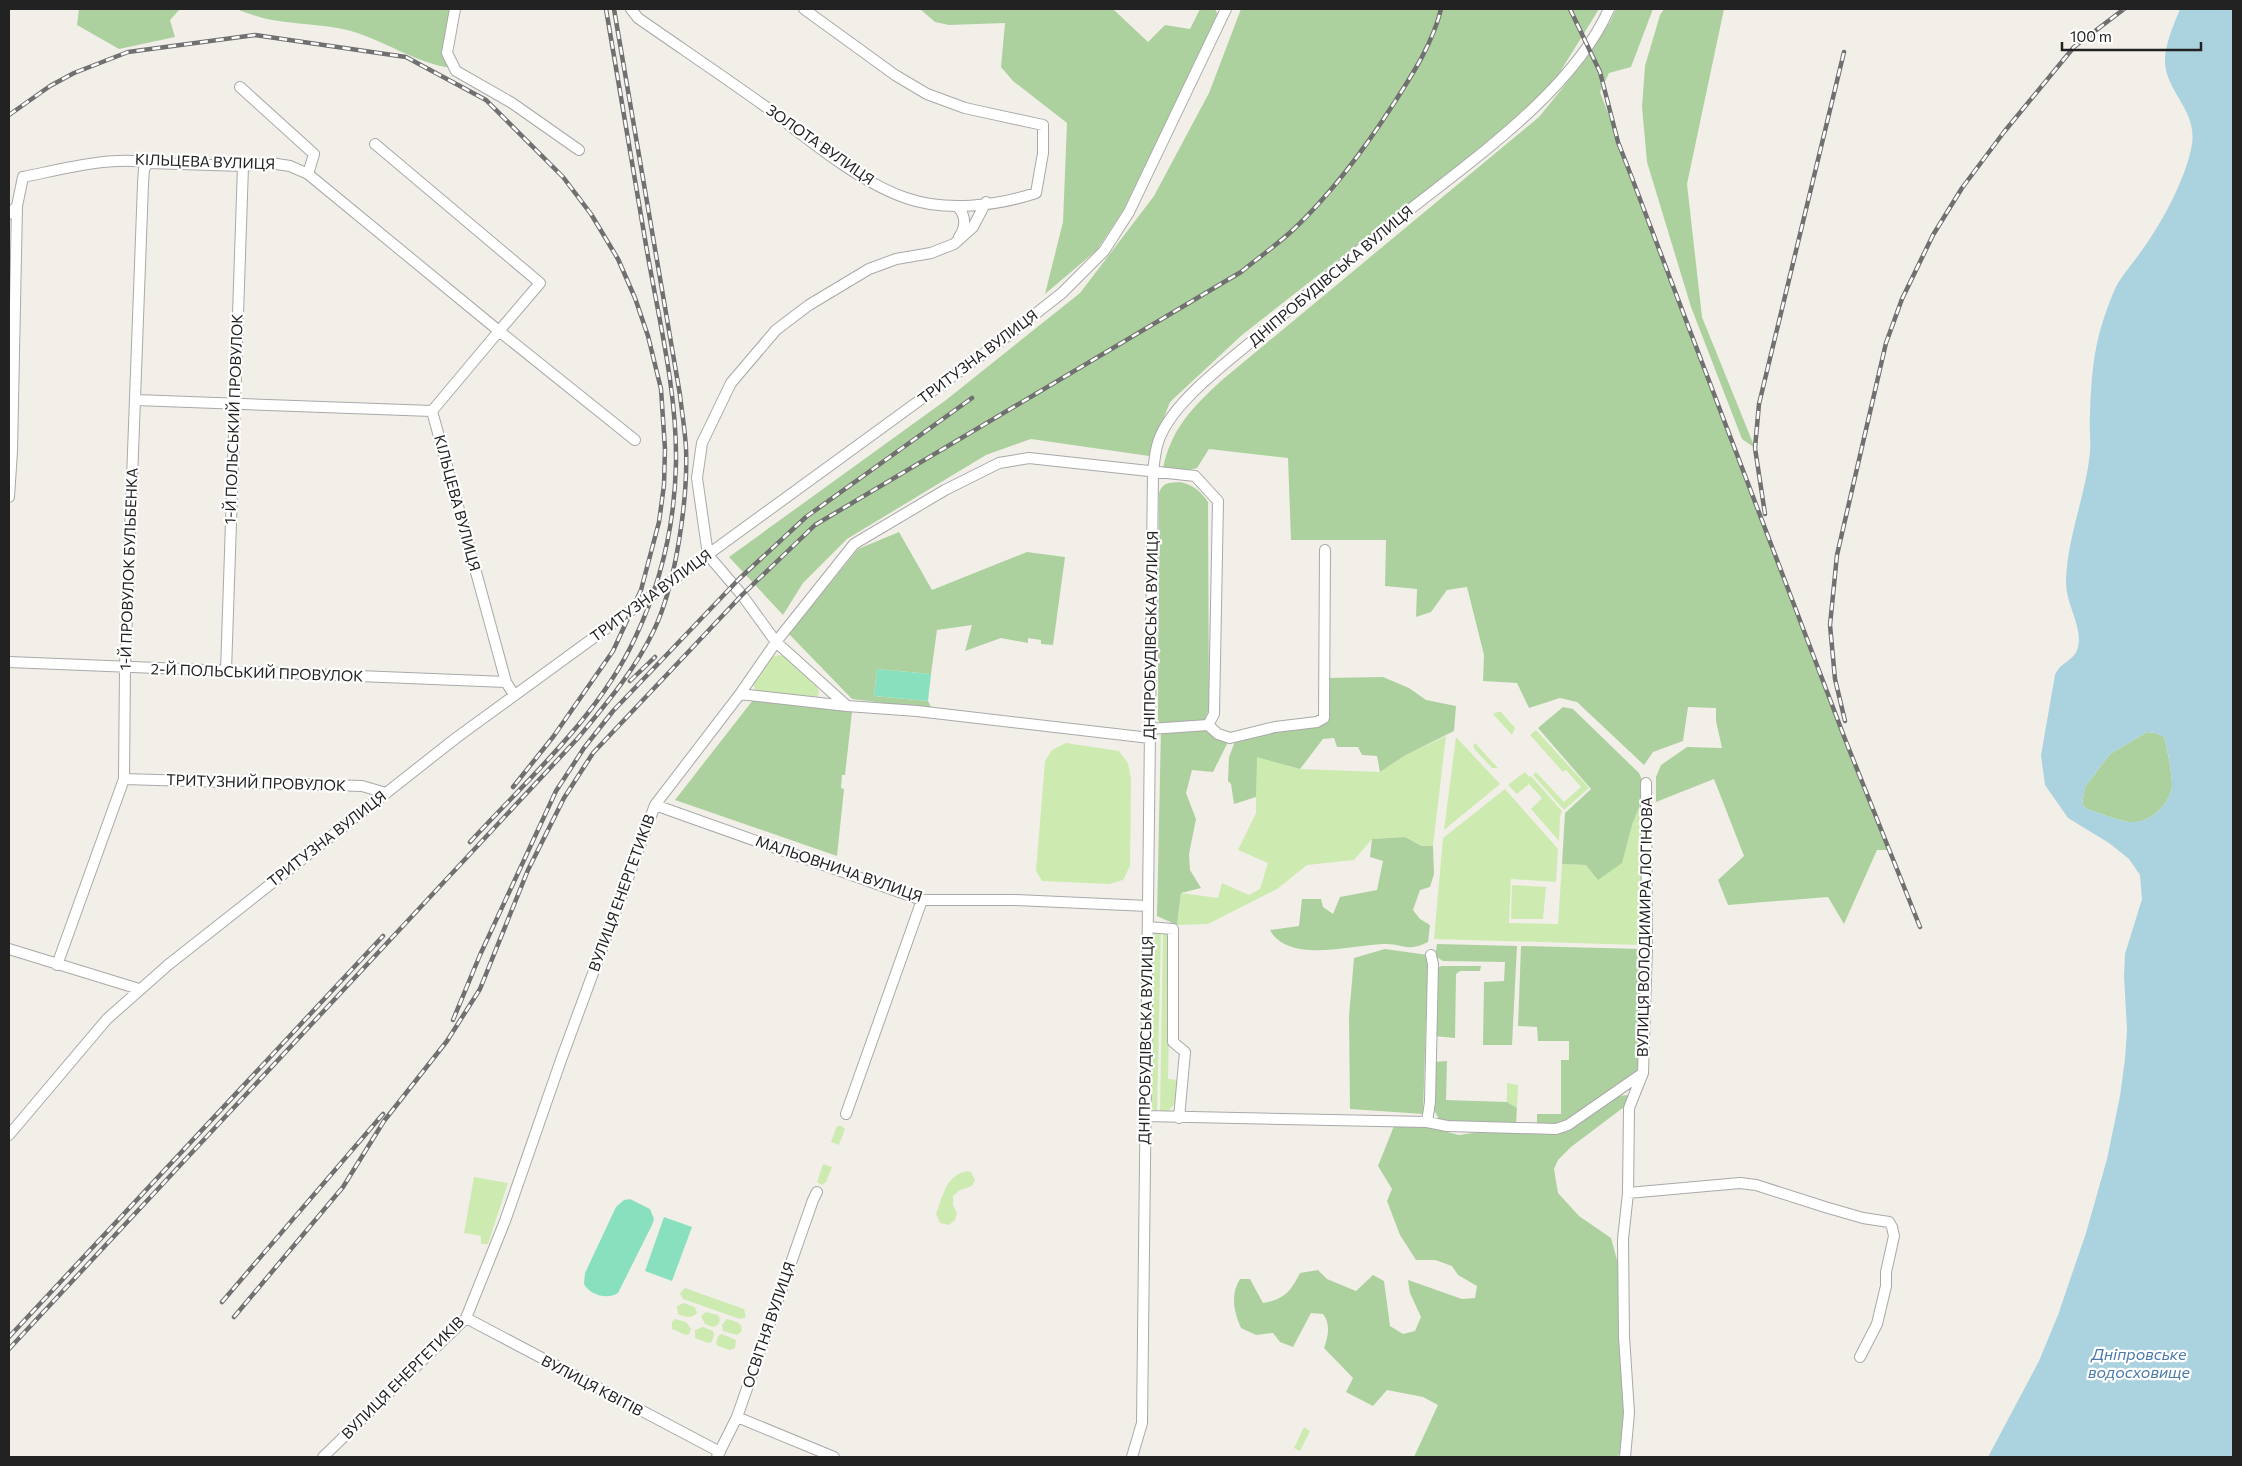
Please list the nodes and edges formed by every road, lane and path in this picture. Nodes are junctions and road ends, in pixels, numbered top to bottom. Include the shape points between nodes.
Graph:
1 (455, 9) edge
2 (631, 9) edge
3 (804, 9) edge
4 (1226, 9) edge
5 (1609, 9) edge
6 (240, 87) dead end
7 (375, 144) dead end
8 (579, 150) dead end
9 (148, 163) junction
10 (243, 166) junction
11 (308, 174) junction
12 (986, 202) junction
13 (17, 206) junction
14 (958, 207) junction
15 (9, 214) edge
16 (12, 229) edge
17 (954, 244) junction
18 (499, 331) junction
19 (136, 400) junction
20 (234, 403) junction
21 (432, 411) junction
22 (635, 440) dead end
23 (1153, 472) junction
24 (9, 497) edge
25 (1325, 550) dead end
26 (708, 555) junction
27 (776, 642) junction
28 (9, 662) edge
29 (125, 667) junction
30 (226, 671) junction
31 (506, 682) junction
32 (740, 694) junction
33 (514, 695) junction
34 (847, 706) junction
35 (1208, 725) junction
36 (1150, 734) junction
37 (124, 779) junction
38 (1646, 783) dead end
39 (386, 792) junction
40 (654, 805) junction
41 (922, 900) junction
42 (1148, 906) junction
43 (1148, 927) junction
44 (9, 949) edge
45 (1431, 955) dead end
46 (57, 965) junction
47 (138, 989) junction
48 (1643, 1073) junction
49 (846, 1114) dead end
50 (1145, 1116) junction
51 (1179, 1118) junction
52 (1427, 1122) junction
53 (9, 1135) edge
54 (817, 1192) dead end
55 (1628, 1193) junction
56 (466, 1318) junction
57 (1860, 1357) dead end
58 (737, 1416) junction
59 (718, 1455) edge
60 (323, 1457) edge
61 (834, 1457) edge
62 (1132, 1457) edge
63 (1625, 1457) edge

1 - 8 street via 447,53 456,70 512,103
2 - 14 street, ЗОЛОТА ВУЛИЦЯ via 638,18 855,172 906,198
3 - 12 street, ЗОЛОТА ВУЛИЦЯ via 895,75 927,94 965,108 1043,125 1043,153 1036,193 1012,201
4 - 26 street, ТРИТУЗНА ВУЛИЦЯ via 1129,212 1104,251 1062,293 1001,341
5 - 23 street, ДНІПРОБУДІВСЬКА ВУЛИЦЯ via 1589,47 1520,120 1304,296 1186,398 1157,444
6 - 11 street via 314,154
7 - 18 street via 540,283
9 - 10 street, КІЛЬЦЕВА ВУЛИЦЯ
9 - 13 street, КІЛЬЦЕВА ВУЛИЦЯ via 134,159 23,177
9 - 19 street, 1-Й ПРОВУЛОК БУЛЬБЕНКА via 144,169 143,184
10 - 11 street, КІЛЬЦЕВА ВУЛИЦЯ via 270,163 290,166
10 - 20 street, 1-Й ПОЛЬСЬКИЙ ПРОВУЛОК
11 - 18 street, КІЛЬЦЕВА ВУЛИЦЯ
12 - 14 street, ЗОЛОТА ВУЛИЦЯ
12 - 17 street via 973,227
13 - 15 street
13 - 16 street
14 - 17 street via 965,222
16 - 24 street
17 - 26 street via 931,254 896,259 869,269 817,300 776,330 731,383 702,443 697,478
18 - 21 street
18 - 22 street, КІЛЬЦЕВА ВУЛИЦЯ
19 - 20 street
19 - 29 street, 1-Й ПРОВУЛОК БУЛЬБЕНКА
20 - 21 street
20 - 30 street, 1-Й ПОЛЬСЬКИЙ ПРОВУЛОК
21 - 31 street, КІЛЬЦЕВА ВУЛИЦЯ
23 - 27 street, ВУЛИЦЯ ЕНЕРГЕТИКІВ via 1029,458 1000,463 945,490 854,544
23 - 35 street, ВУЛИЦЯ ЕНЕРГЕТИКІВ via 1195,476 1218,501 1214,714
23 - 36 street, ДНІПРОБУДІВСЬКА ВУЛИЦЯ
25 - 35 street via 1324,718 1230,738 1218,734
26 - 27 street
26 - 33 street, ТРИТУЗНА ВУЛИЦЯ
27 - 32 street, ВУЛИЦЯ ЕНЕРГЕТИКІВ
27 - 34 street
28 - 29 street, 2-Й ПОЛЬСЬКИЙ ПРОВУЛОК
29 - 30 street, 2-Й ПОЛЬСЬКИЙ ПРОВУЛОК
29 - 37 street, 1-Й ПРОВУЛОК БУЛЬБЕНКА
30 - 31 street, 2-Й ПОЛЬСЬКИЙ ПРОВУЛОК
31 - 33 street, КІЛЬЦЕВА ВУЛИЦЯ
32 - 34 street
32 - 40 street, ВУЛИЦЯ ЕНЕРГЕТИКІВ
33 - 39 street, ТРИТУЗНА ВУЛИЦЯ
34 - 36 street
35 - 36 street
36 - 42 street, ДНІПРОБУДІВСЬКА ВУЛИЦЯ
37 - 39 street, ТРИТУЗНИЙ ПРОВУЛОК via 362,786
37 - 46 street, 1-Й ПРОВУЛОК БУЛЬБЕНКА
38 - 48 street, ВУЛИЦЯ ВОЛОДИМИРА ЛОГІНОВА via 1647,947
39 - 47 street, ТРИТУЗНА ВУЛИЦЯ
40 - 41 street, МАЛЬОВНИЧА ВУЛИЦЯ
40 - 56 street, ВУЛИЦЯ ЕНЕРГЕТИКІВ via 505,1222
41 - 42 street, МАЛЬОВНИЧА ВУЛИЦЯ
41 - 49 street
42 - 43 street, ДНІПРОБУДІВСЬКА ВУЛИЦЯ
43 - 50 street, ДНІПРОБУДІВСЬКА ВУЛИЦЯ
43 - 51 street via 1173,929 1173,1042 1185,1052
44 - 46 street
45 - 52 street via 1430,1102
46 - 47 street
47 - 53 street, ТРИТУЗНА ВУЛИЦЯ via 83,1046
48 - 52 street via 1568,1125 1556,1129 1446,1126
48 - 55 street, ВУЛИЦЯ ВОЛОДИМИРА ЛОГІНОВА via 1629,1108
50 - 51 street
50 - 62 street, ДНІПРОБУДІВСЬКА ВУЛИЦЯ via 1142,1423
51 - 52 street
54 - 58 street, ОСВІТНЯ ВУЛИЦЯ
55 - 57 street via 1740,1183 1863,1218 1889,1222 1894,1236 1886,1286 1877,1324
55 - 63 street, ВУЛИЦЯ ВОЛОДИМИРА ЛОГІНОВА via 1623,1239 1629,1413
56 - 59 street, ВУЛИЦЯ КВІТІВ
56 - 60 street, ВУЛИЦЯ ЕНЕРГЕТИКІВ
58 - 59 street, ОСВІТНЯ ВУЛИЦЯ
58 - 61 street

